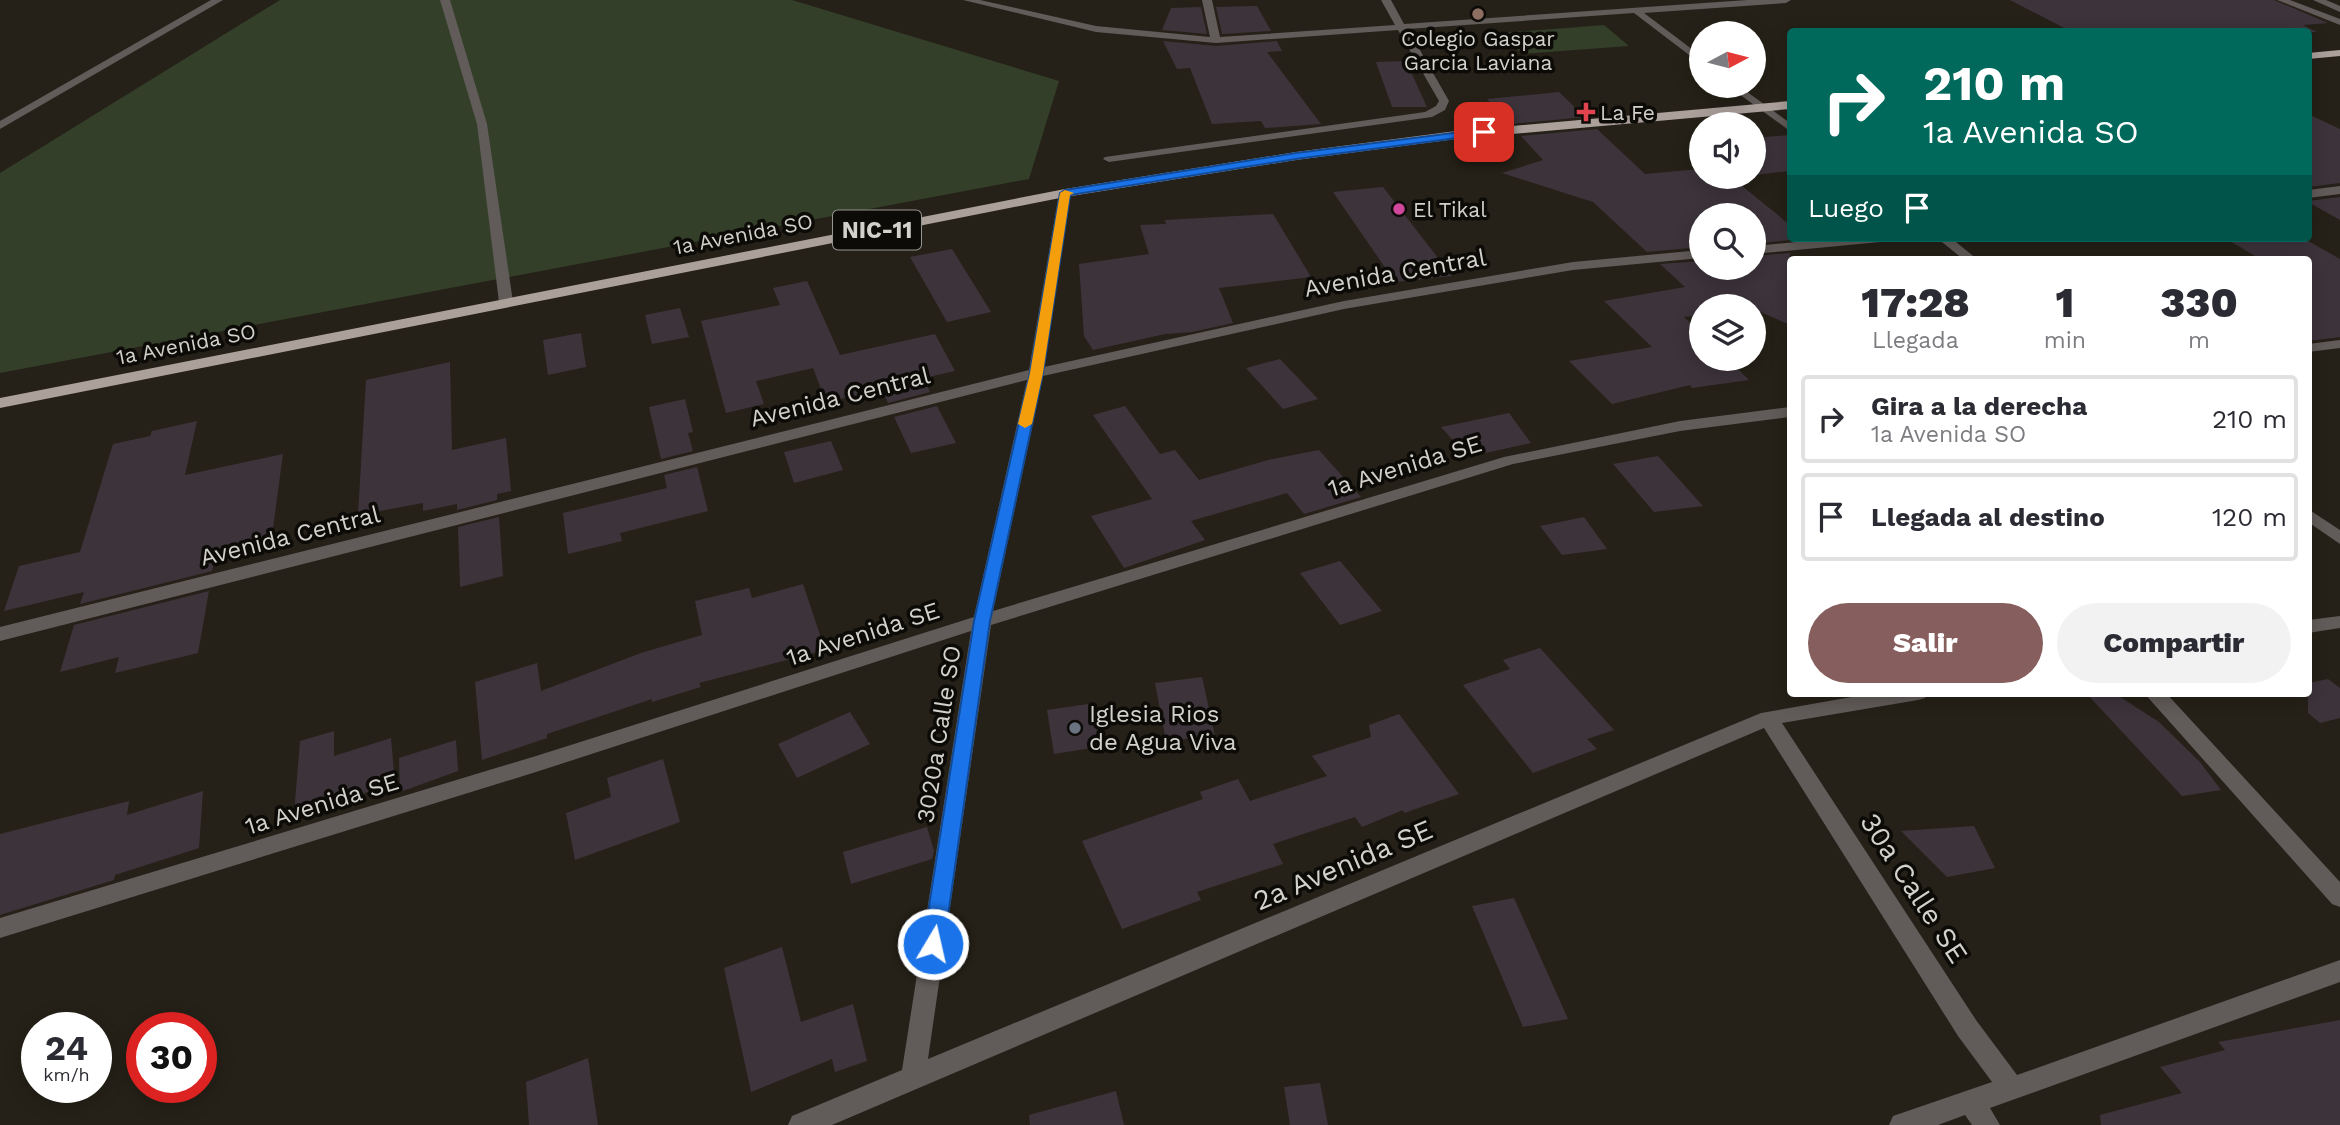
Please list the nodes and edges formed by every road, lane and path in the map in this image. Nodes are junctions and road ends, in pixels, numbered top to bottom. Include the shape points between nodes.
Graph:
1 (218, 0) edge
2 (445, 0) edge
3 (968, 0) edge
4 (1208, 0) edge
5 (1386, 0) edge
6 (1786, 0) edge
7 (2282, 0) edge
8 (2318, 0) edge
9 (1727, 2) edge
10 (993, 3) edge
11 (2340, 9) edge
12 (1634, 10) junction
13 (2340, 22) edge
14 (1401, 29) junction
15 (1216, 40) junction
16 (1689, 52) edge
17 (2340, 53) edge
18 (2312, 56) edge
19 (1749, 98) edge
20 (1787, 105) edge
21 (1762, 108) junction
22 (0, 126) edge
23 (1787, 126) edge
24 (1109, 159) dead end
25 (2340, 190) edge
26 (1065, 193) junction
27 (2312, 194) edge
28 (1838, 242) edge
29 (1948, 242) edge
30 (1766, 249) edge
31 (1689, 255) edge
32 (1967, 256) edge
33 (506, 302) junction
34 (2340, 344) edge
35 (2312, 348) edge
36 (1036, 373) junction
37 (0, 403) edge
38 (1787, 412) edge
39 (2312, 517) edge
40 (2340, 538) edge
41 (982, 621) junction
42 (2340, 622) edge
43 (2312, 626) edge
44 (0, 634) edge
45 (1894, 697) edge
46 (2158, 697) edge
47 (1768, 718) junction
48 (2340, 897) edge
49 (0, 928) edge
50 (2340, 971) edge
51 (913, 1079) junction
52 (2012, 1089) junction
53 (1970, 1101) junction
54 (801, 1125) edge
55 (1902, 1125) edge
56 (1987, 1125) edge

1 - 22 street
2 - 33 street via 481,124
3 - 10 street
4 - 15 street
5 - 14 street
6 - 9 street
7 - 13 street
8 - 11 street
9 - 12 street
10 - 15 street via 1096,29
12 - 14 street
12 - 16 street
14 - 15 street
14 - 24 street via 1444,101 1428,115
17 - 18 highway
19 - 21 street
20 - 21 highway, 1a Avenida SO / NIC-11
21 - 23 street
21 - 26 highway, 1a Avenida SO / NIC-11 via 1456,135
25 - 27 street
26 - 33 highway, 1a Avenida SO / NIC-11
26 - 36 street, 3020a Calle SO
28 - 30 street
29 - 32 street
31 - 36 street, Avenida Central via 1573,266 1344,305
33 - 37 highway, 1a Avenida SO / NIC-11
34 - 35 street
36 - 41 street, 3020a Calle SO
36 - 44 street, Avenida Central
38 - 41 street, 1a Avenida SE via 1680,426 1510,460
39 - 40 street
41 - 49 street, 1a Avenida SE
41 - 51 street, 3020a Calle SO
42 - 43 street
45 - 47 street, 2a Avenida SE
46 - 48 street
47 - 51 street, 2a Avenida SE
47 - 52 street, 30a Calle SE via 1966,1028
50 - 52 street
51 - 54 street, 2a Avenida SE
52 - 53 street
53 - 55 street
53 - 56 street

